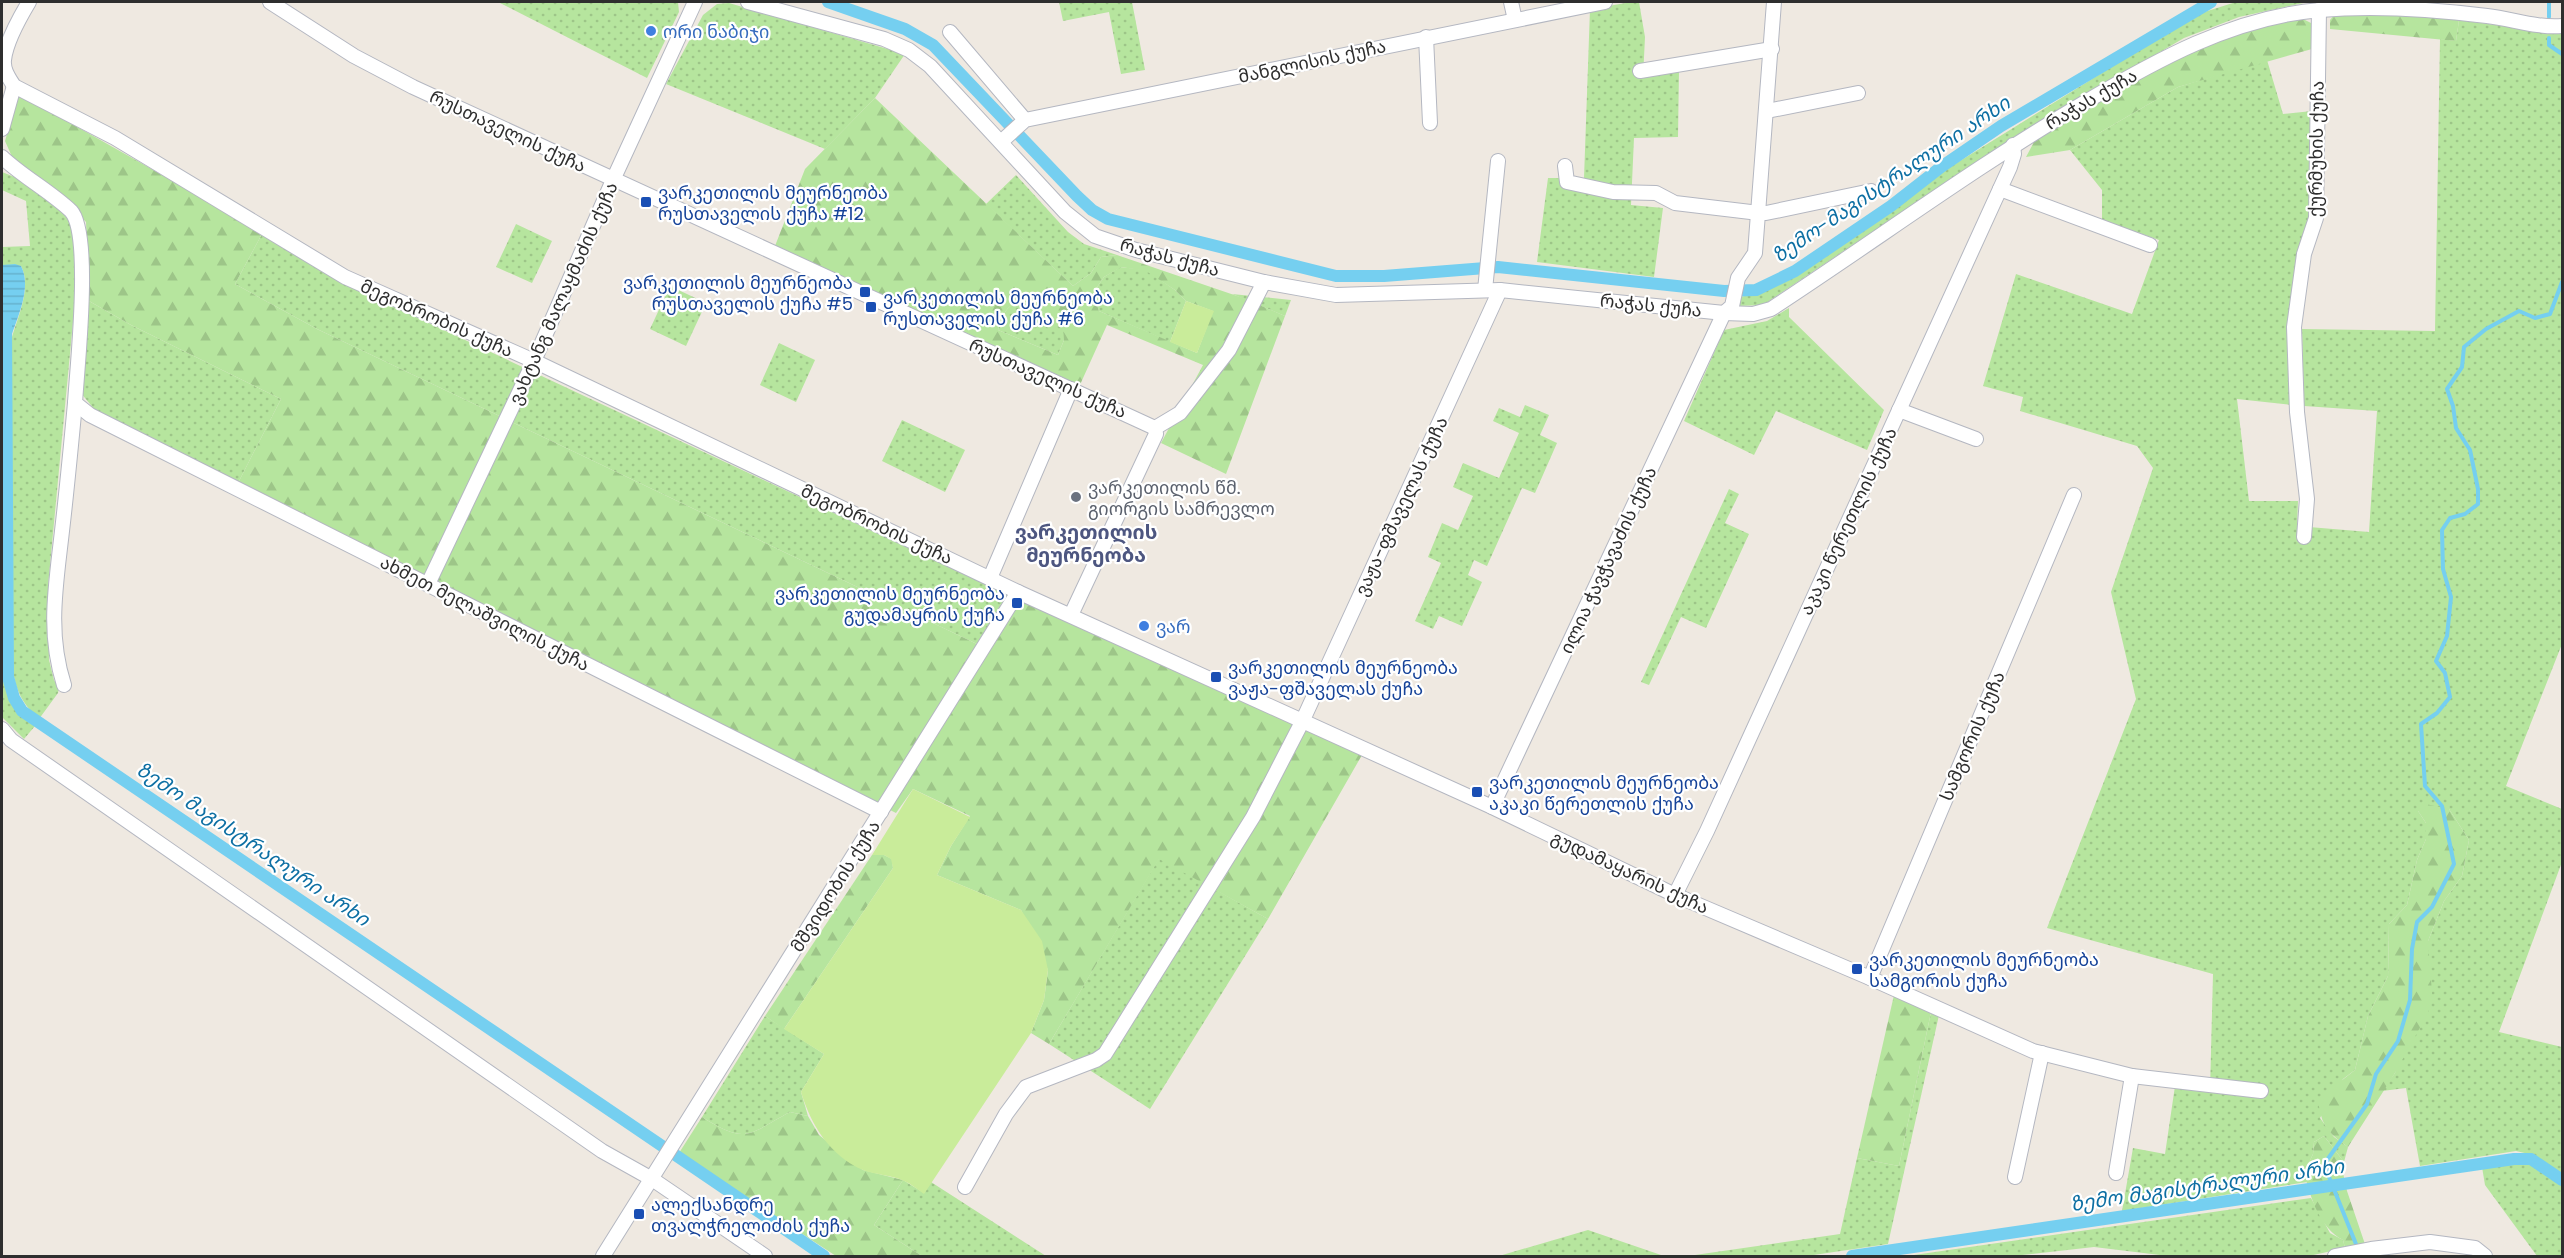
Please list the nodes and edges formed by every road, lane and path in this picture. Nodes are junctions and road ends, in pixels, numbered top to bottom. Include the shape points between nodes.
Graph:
1 (29, 2) edge
2 (270, 2) edge
3 (695, 2) edge
4 (748, 2) edge
5 (1511, 2) edge
6 (1605, 2) edge
7 (1774, 2) edge
8 (2319, 10) junction
9 (1515, 20) junction
10 (2562, 26) edge
11 (950, 32) dead end
12 (1426, 37) junction
13 (5, 46) edge
14 (1772, 49) junction
15 (1640, 71) dead end
16 (14, 86) junction
17 (1858, 93) dead end
18 (1767, 111) junction
19 (1022, 122) junction
20 (1430, 123) dead end
21 (2, 129) edge
22 (1004, 139) junction
23 (2013, 145) junction
24 (2, 158) edge
25 (1498, 161) dead end
26 (1565, 166) dead end
27 (613, 180) junction
28 (2000, 189) junction
29 (1872, 191) dead end
30 (1759, 213) junction
31 (2150, 245) dead end
32 (1264, 282) junction
33 (1485, 290) junction
34 (1500, 290) junction
35 (1728, 310) junction
36 (534, 362) junction
37 (1071, 389) junction
38 (75, 403) junction
39 (1899, 410) junction
40 (1155, 428) junction
41 (1976, 439) dead end
42 (2074, 495) dead end
43 (2304, 537) dead end
44 (990, 578) junction
45 (428, 584) junction
46 (1018, 592) junction
47 (1071, 615) junction
48 (64, 685) dead end
49 (1302, 722) junction
50 (2, 729) edge
51 (1492, 807) junction
52 (881, 812) junction
53 (1675, 895) junction
54 (1870, 978) junction
55 (2042, 1053) junction
56 (2132, 1076) junction
57 (2261, 1092) dead end
58 (2116, 1173) dead end
59 (2016, 1177) dead end
60 (652, 1179) junction
61 (965, 1187) dead end
62 (603, 1257) edge
63 (765, 1257) edge
64 (2335, 1257) edge
65 (2485, 1257) edge

1 - 13 street
2 - 27 street, რუსთაველის ქუჩა via 354,56 407,84
3 - 27 street, ვახტანგ მალაყმაძის ქუჩა
4 - 22 street, რაჭას ქუჩა via 884,39 909,50
5 - 9 street
6 - 9 street, მანგლისის ქუჩა
7 - 14 street
8 - 10 street, რაჭას ქუჩა via 2427,8 2544,28
8 - 23 street, რაჭას ქუჩა via 2277,15 2205,40 2142,69
8 - 43 street, ქურმუხის ქუჩა via 2316,218 2304,254 2294,327 2307,499
9 - 12 street, მანგლისის ქუჩა
11 - 19 street
12 - 19 street, მანგლისის ქუჩა
12 - 20 street
13 - 16 street via 5,72
14 - 15 street
14 - 18 street
16 - 21 street
16 - 36 street, მეგობრობის ქუჩა via 114,138 345,277
17 - 18 street
18 - 30 street
19 - 22 street
22 - 32 street, რაჭას ქუჩა via 1065,212 1095,236
23 - 28 street, აკაკი წერეთლის ქუჩა via 2014,154
23 - 35 street, რაჭას ქუჩა via 1771,309 1753,314
24 - 38 street via 71,212 80,229 82,288
25 - 33 street
26 - 30 street via 1567,182 1613,192 1656,193 1675,204
27 - 36 street, ვახტანგ მალაყმაძის ქუჩა
27 - 37 street, რუსთაველის ქუჩა
28 - 31 street
28 - 39 street, აკაკი წერეთლის ქუჩა
29 - 30 street
30 - 35 street, ილია ჭავჭავაძის ქუჩა via 1755,253 1738,278
32 - 33 street, რაჭას ქუჩა via 1336,295
32 - 40 street via 1229,350 1180,413
33 - 34 street, რაჭას ქუჩა
34 - 35 street, რაჭას ქუჩა
34 - 49 street, ვაჟა-ფშაველას ქუჩა
35 - 51 street, ილია ჭავჭავაძის ქუჩა
36 - 44 street, მეგობრობის ქუჩა
36 - 45 street, ვახტანგ მალაყმაძის ქუჩა
37 - 40 street, რუსთაველის ქუჩა
37 - 44 street
38 - 45 street, ახმეთ მელაშვილის ქუჩა via 90,415
38 - 48 street via 54,624 56,660
39 - 41 street
39 - 53 street, აკაკი წერეთლის ქუჩა
40 - 47 street via 1156,434
42 - 54 street, სამგორის ქუჩა
44 - 46 street, მეგობრობის ქუჩა
45 - 52 street, ახმეთ მელაშვილის ქუჩა
46 - 47 street, გუდამაყარის ქუჩა
46 - 52 street, მშვიდობის ქუჩა
47 - 49 street, გუდამაყარის ქუჩა
49 - 51 street, გუდამაყარის ქუჩა
49 - 61 street, ვაჟა-ფშაველას ქუჩა via 1253,817 1104,1054 1026,1087 1006,1114
50 - 60 street via 602,1151
51 - 53 street, გუდამაყარის ქუჩა
52 - 60 street, მშვიდობის ქუჩა
53 - 54 street, გუდამაყარის ქუჩა
54 - 55 street, გუდამაყარის ქუჩა
55 - 56 street, გუდამაყარის ქუჩა
55 - 59 street
56 - 57 street, გუდამაყარის ქუჩა
56 - 58 street
60 - 62 street, მშვიდობის ქუჩა
60 - 63 street
64 - 65 street via 2430,1242 2475,1248

